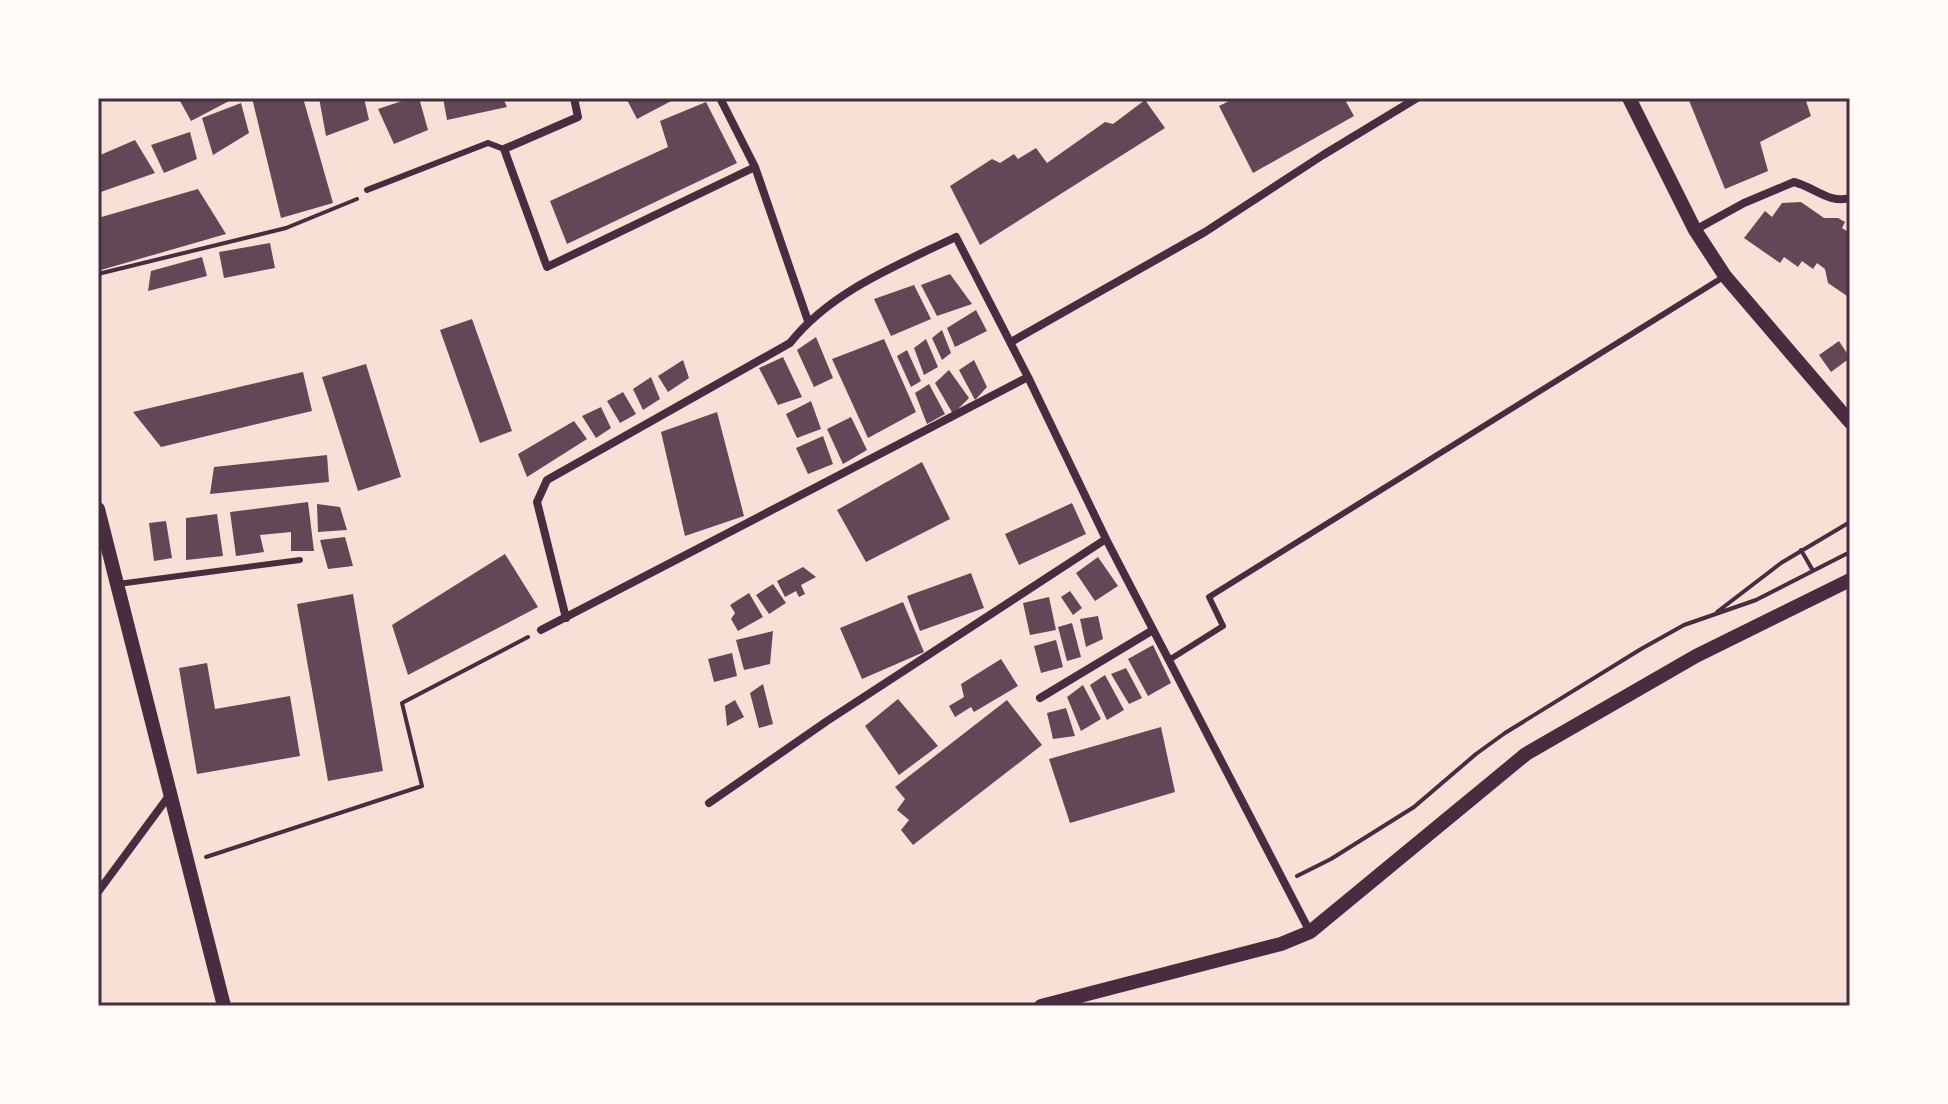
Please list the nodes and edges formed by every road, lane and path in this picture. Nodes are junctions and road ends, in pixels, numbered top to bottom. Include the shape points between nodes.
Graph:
1 (574, 98) edge
2 (720, 98) edge
3 (1417, 98) edge
4 (1629, 98) edge
5 (504, 149) junction
6 (755, 167) junction
7 (367, 190) joint
8 (1850, 198) edge
9 (1695, 230) junction
10 (98, 274) edge
11 (1725, 276) junction
12 (808, 321) junction
13 (1011, 342) junction
14 (1028, 377) junction
15 (1850, 422) edge
16 (98, 509) edge
17 (1850, 522) edge
18 (1106, 539) junction
19 (1801, 550) junction
20 (300, 560) dead end
21 (1812, 570) dead end
22 (1850, 580) edge
23 (118, 584) junction
24 (1715, 613) dead end
25 (566, 618) junction
26 (541, 630) joint
27 (1153, 630) junction
28 (1169, 660) junction
29 (1040, 698) dead end
30 (172, 793) junction
31 (709, 803) dead end
32 (189, 863) junction
33 (98, 892) edge
34 (1310, 932) junction
35 (224, 1006) edge
36 (1041, 1006) edge

1 - 5 street via 578,117
2 - 6 street
3 - 13 street via 1205,232
4 - 9 street
5 - 6 street via 547,267
5 - 7 lane via 488,143
6 - 12 street
7 - 10 path via 358,199 286,228
8 - 9 street via 1830,198 1794,182
9 - 11 street
11 - 15 street
11 - 28 lane via 1209,597 1223,626
12 - 13 street via 867,281 956,237
12 - 25 street via 790,343 547,480 537,502
13 - 14 street
14 - 18 street
14 - 25 street
16 - 23 street
17 - 19 path
18 - 27 street
18 - 31 street
19 - 21 path
19 - 24 path
20 - 23 lane
22 - 34 street via 1696,656 1526,754
23 - 30 street
25 - 26 street
26 - 32 path via 402,703 422,786
27 - 28 street
27 - 29 street
28 - 34 street
30 - 32 street
30 - 33 street
32 - 35 street
34 - 36 street

